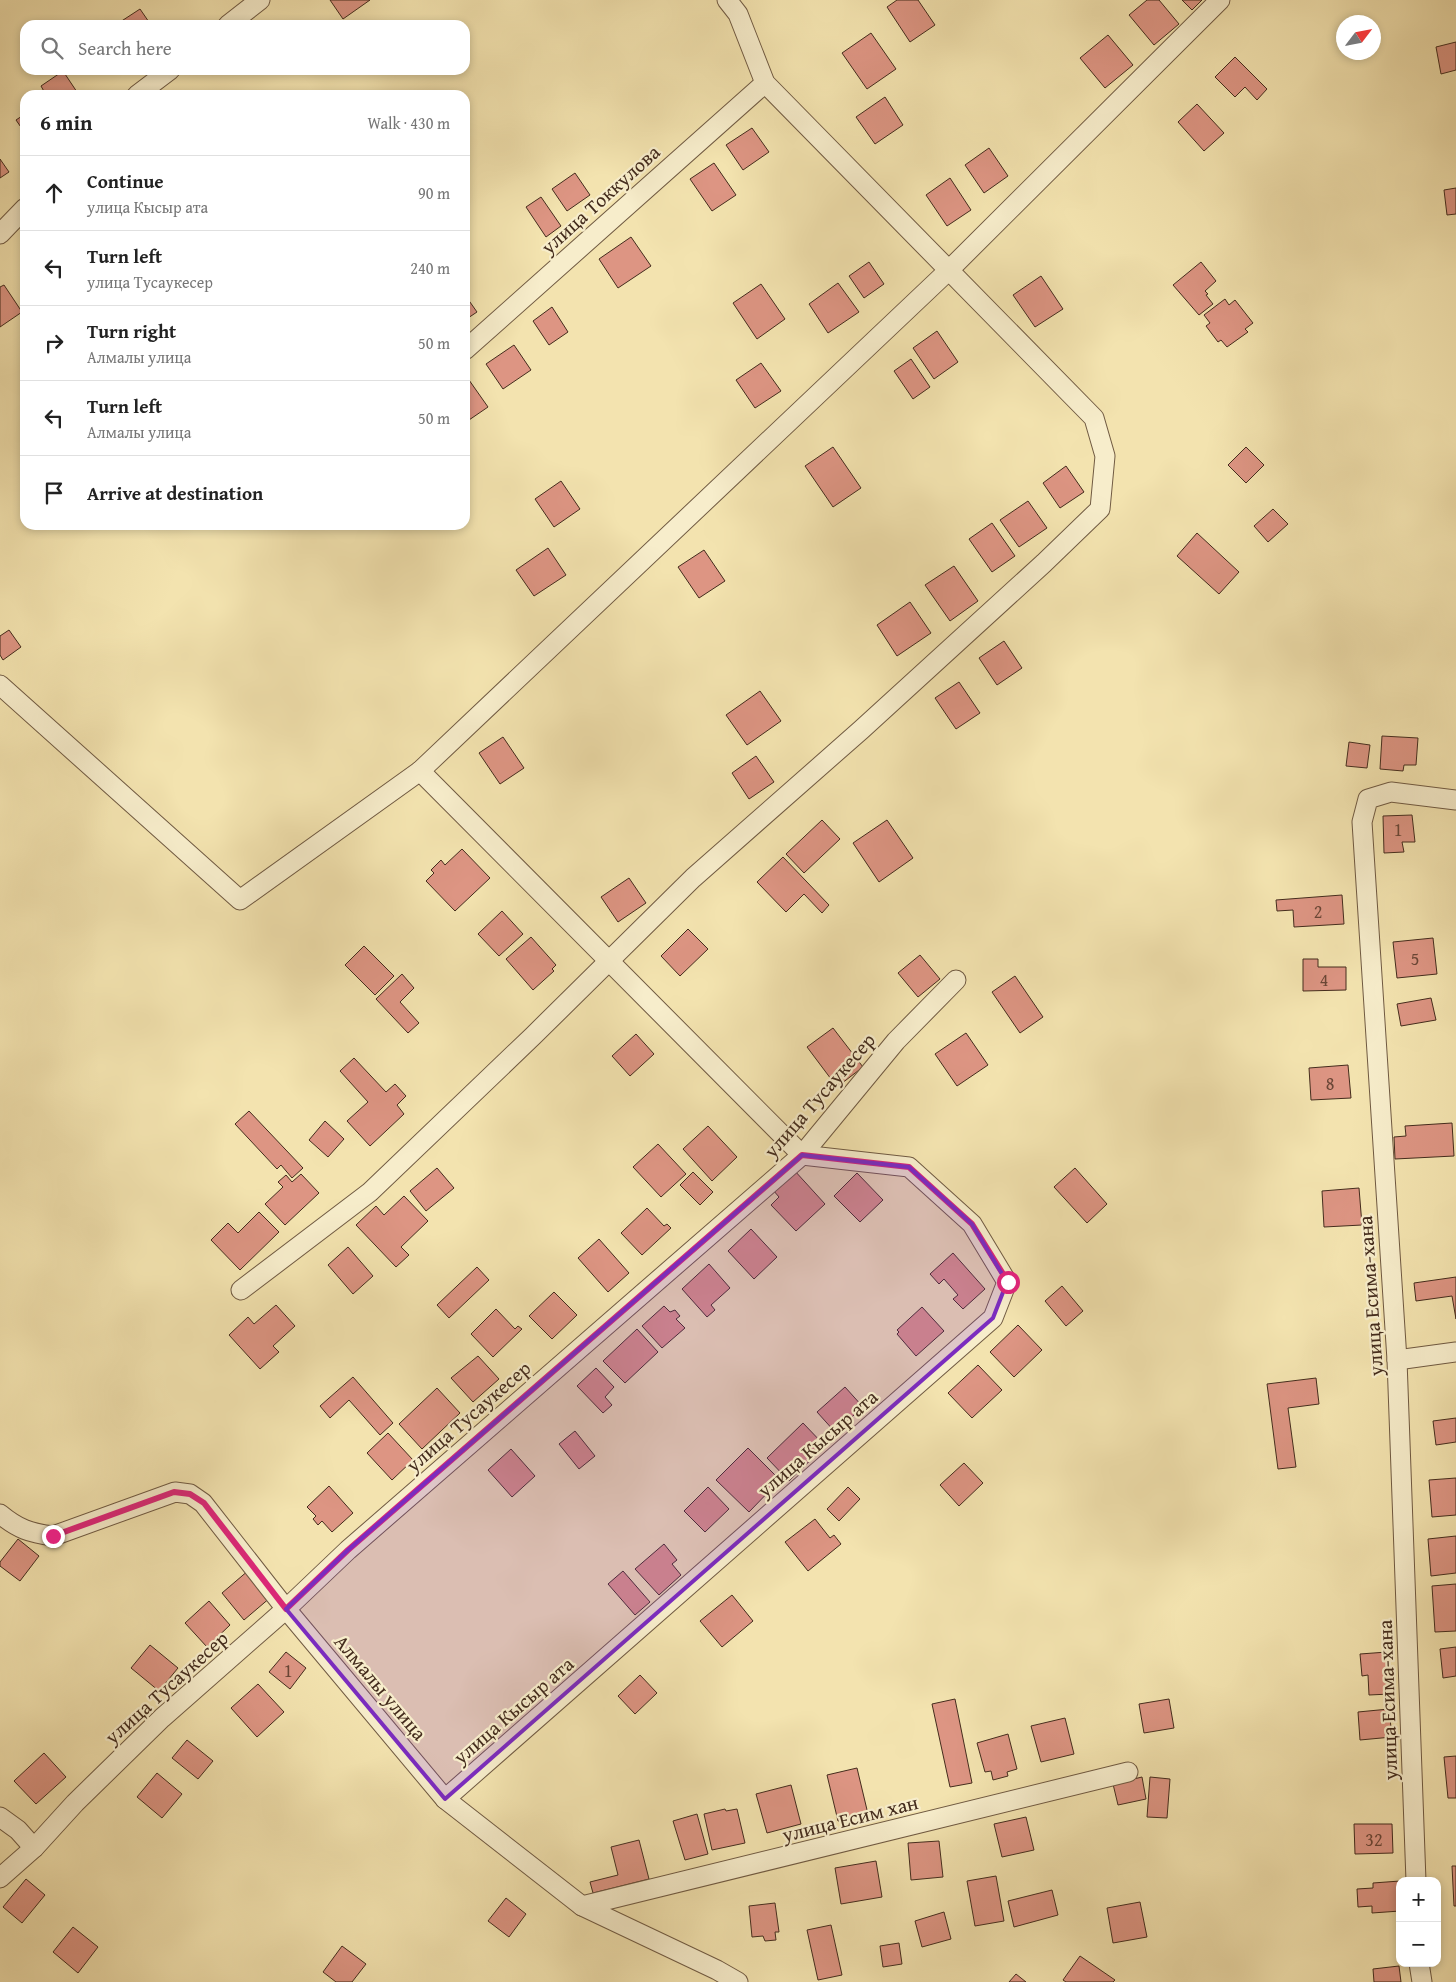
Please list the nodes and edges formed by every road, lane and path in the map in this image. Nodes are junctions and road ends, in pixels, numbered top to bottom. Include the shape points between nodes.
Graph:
1 (260, 0) edge
2 (727, 0) edge
3 (1220, 0) edge
4 (234, 20) edge
5 (163, 75) edge
6 (765, 83) junction
7 (144, 90) edge
8 (20, 213) edge
9 (0, 234) edge
10 (949, 270) junction
11 (470, 346) edge
12 (0, 686) edge
13 (420, 771) junction
14 (1456, 800) edge
15 (608, 962) junction
16 (956, 980) dead end
17 (802, 1155) junction
18 (241, 1290) dead end
19 (1456, 1352) edge
20 (1397, 1360) junction
21 (0, 1514) edge
22 (286, 1609) junction
23 (1128, 1772) dead end
24 (445, 1800) junction
25 (0, 1817) edge
26 (34, 1848) junction
27 (1416, 1877) edge
28 (0, 1878) edge
29 (582, 1906) junction
30 (1420, 1967) edge
31 (738, 1982) edge
32 (1422, 1982) edge

1 - 4 street
2 - 6 street via 738,14
3 - 10 street
5 - 7 street
6 - 10 street
6 - 11 street, улица Токкулова
8 - 9 street
10 - 13 street
10 - 15 street via 1094,418 1105,456 1100,509 861,730 693,878
12 - 13 street via 240,900
13 - 15 street
14 - 20 street, улица Есима-хана via 1391,792 1368,799 1362,822
15 - 17 street
15 - 18 street via 370,1192
16 - 17 street, улица Тусаукесер via 896,1041
17 - 22 street, улица Тусаукесер via 348,1550
17 - 24 street, улица Кысыр ата via 909,1167 972,1224 1008,1282 993,1318
19 - 20 street
20 - 27 street, улица Есима-хана
21 - 22 street, Алмалы улица via 32,1533 53,1536 174,1492 190,1494 204,1503
22 - 24 street, Алмалы улица
22 - 26 street, улица Тусаукесер via 162,1718
23 - 29 street, улица Есим хан
24 - 29 street, Алмалы улица
25 - 26 street via 18,1830
26 - 28 street, улица Тусаукесер
29 - 31 street, Алмалы улица
30 - 32 street

